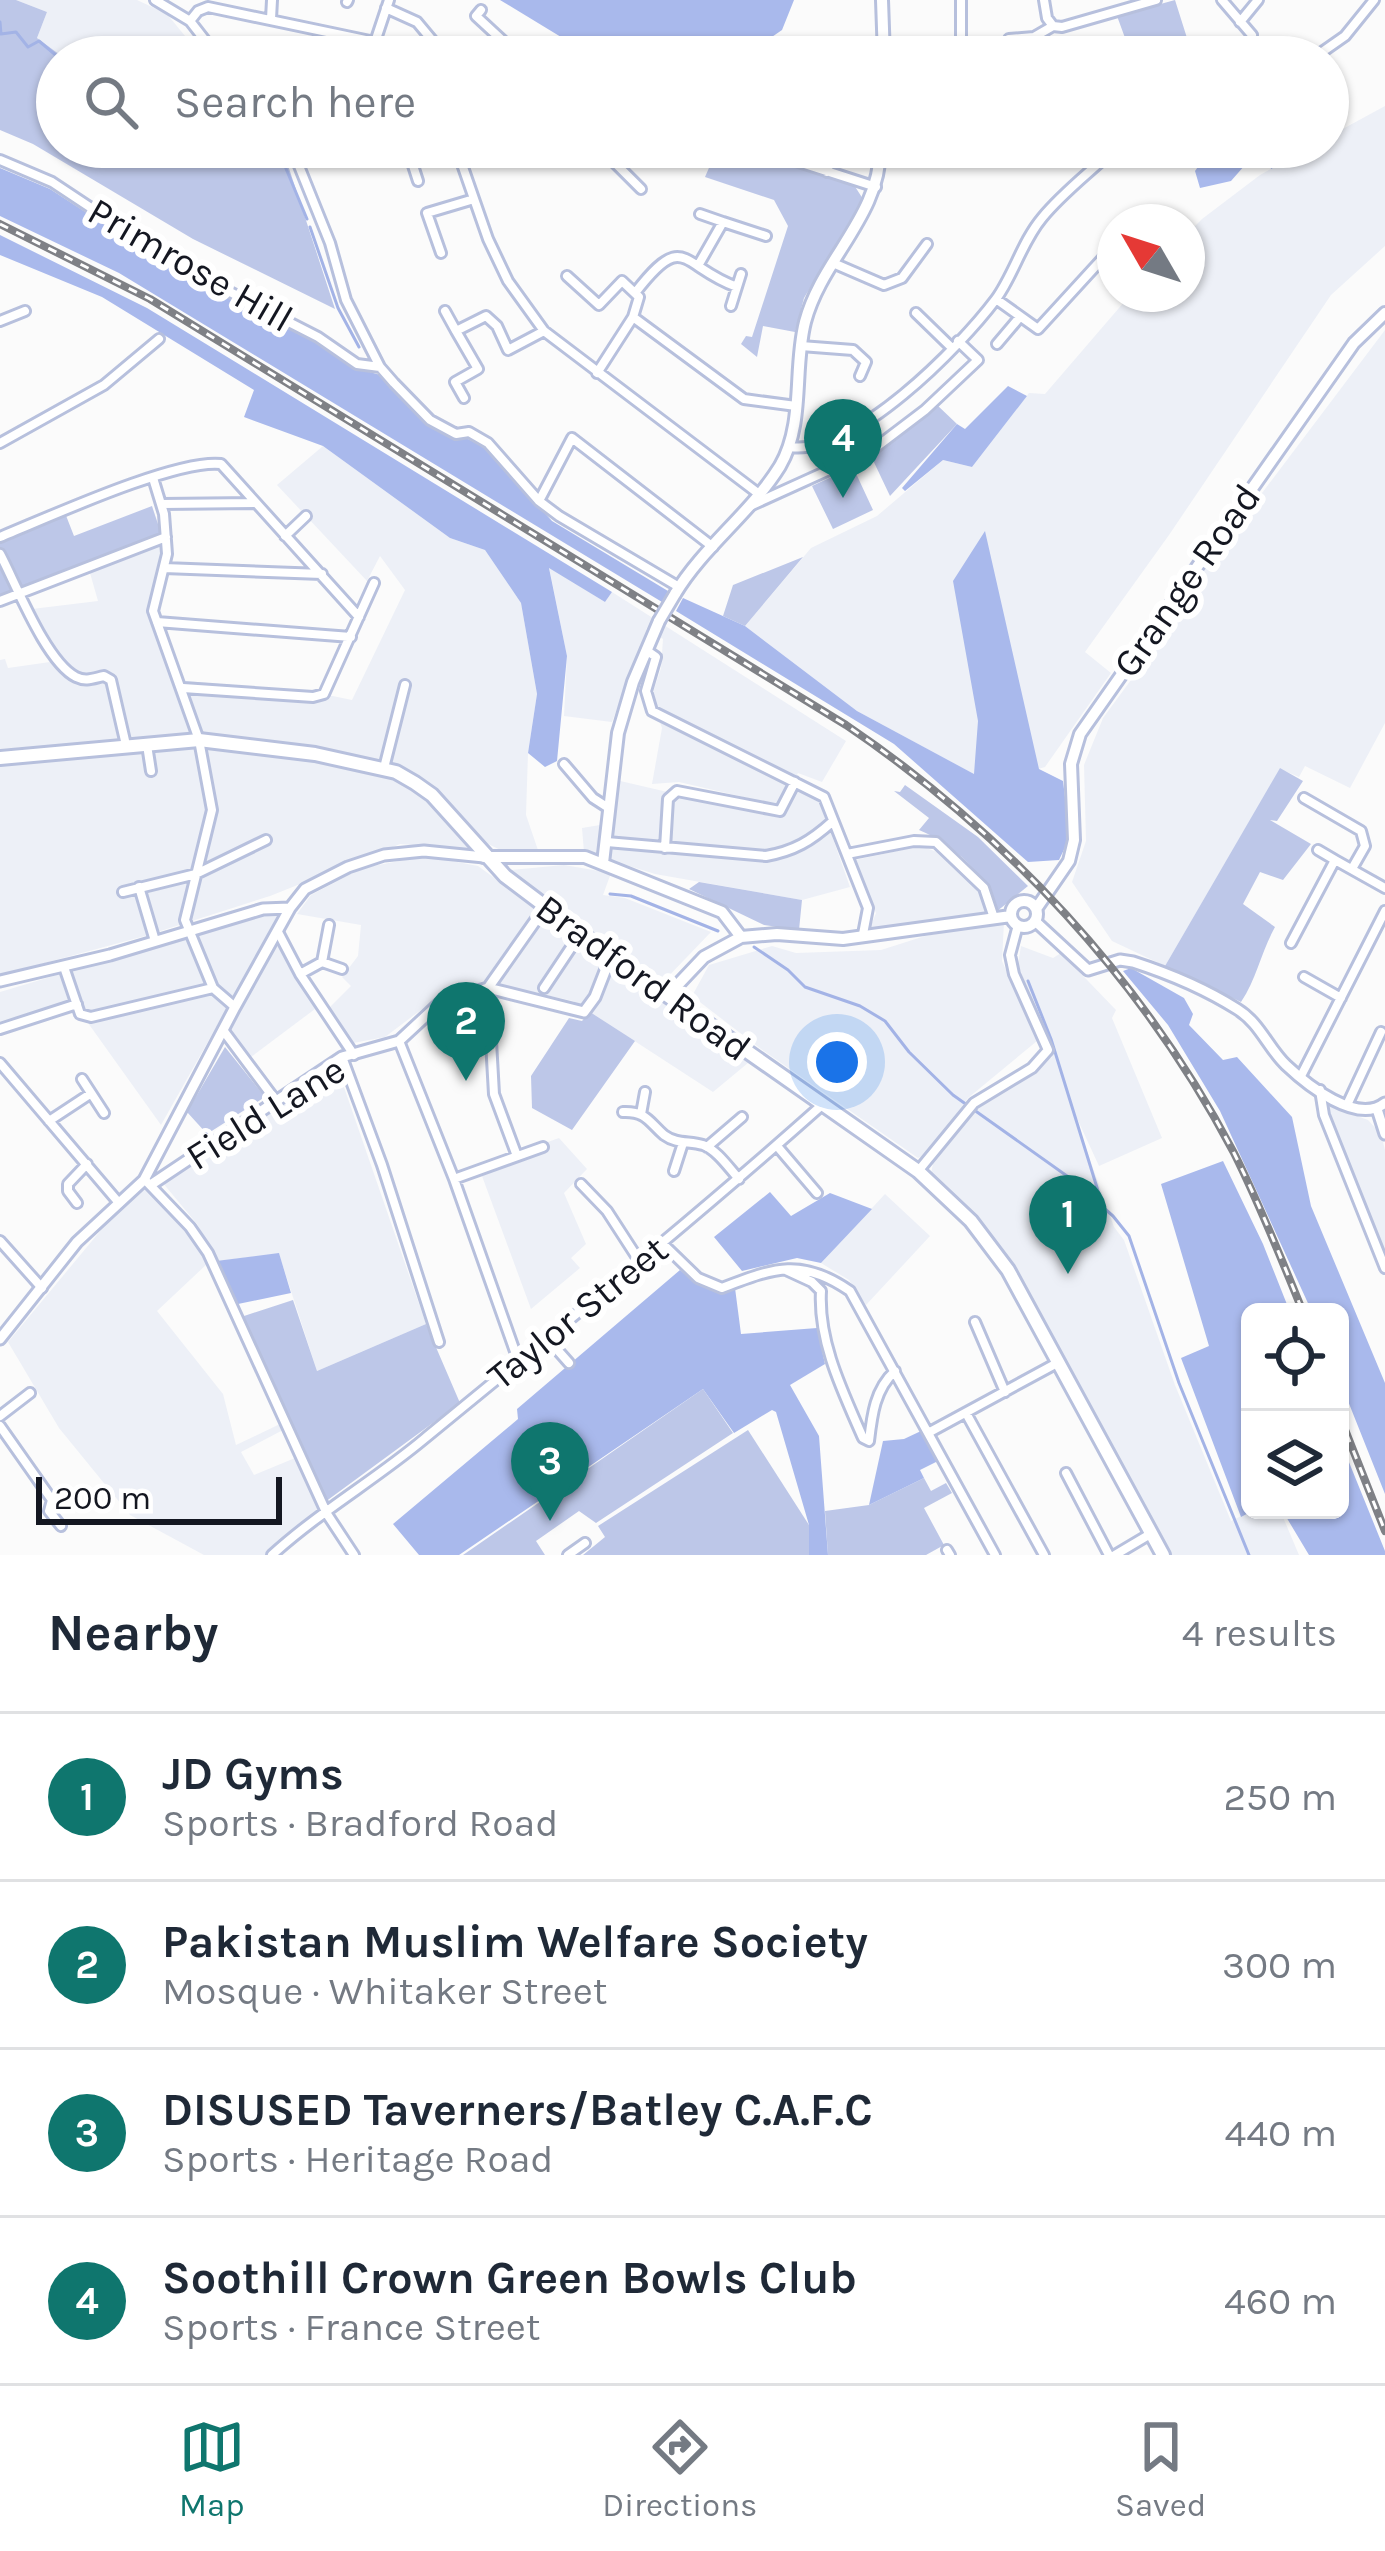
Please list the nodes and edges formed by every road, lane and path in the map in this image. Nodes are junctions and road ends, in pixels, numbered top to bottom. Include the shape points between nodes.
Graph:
1 (155, 0) edge
2 (272, 0) edge
3 (882, 0) edge
4 (961, 0) edge
5 (1044, 0) edge
6 (1156, 0) edge
7 (1222, 0) edge
8 (1258, 0) edge
9 (1374, 0) edge
10 (388, 4) edge
11 (481, 10) dead end
12 (271, 20) junction
13 (190, 21) junction
14 (1240, 22) junction
15 (1053, 26) junction
16 (1252, 35) dead end
17 (202, 36) edge
18 (347, 36) edge
19 (377, 36) edge
20 (427, 36) edge
21 (498, 36) edge
22 (883, 36) edge
23 (961, 36) edge
24 (1036, 36) edge
25 (1345, 36) edge
26 (0, 160) edge
27 (300, 168) edge
28 (414, 168) edge
29 (465, 168) edge
30 (620, 168) edge
31 (815, 168) edge
32 (828, 168) edge
33 (878, 168) edge
34 (1094, 168) edge
35 (827, 172) junction
36 (418, 181) dead end
37 (876, 188) junction
38 (641, 189) dead end
39 (474, 200) junction
40 (700, 214) dead end
41 (724, 222) junction
42 (766, 236) dead end
43 (927, 244) dead end
44 (441, 253) dead end
45 (833, 263) junction
46 (699, 264) junction
47 (1097, 264) edge
48 (741, 274) dead end
49 (567, 276) dead end
50 (737, 286) junction
51 (635, 293) junction
52 (996, 299) junction
53 (731, 306) dead end
54 (445, 310) dead end
55 (25, 311) dead end
56 (916, 313) dead end
57 (1385, 313) edge
58 (633, 317) junction
59 (1018, 318) junction
60 (0, 321) edge
61 (456, 331) junction
62 (544, 331) junction
63 (159, 339) dead end
64 (997, 344) dead end
65 (955, 345) junction
66 (801, 346) junction
67 (380, 367) junction
68 (597, 373) junction
69 (860, 376) dead end
70 (464, 398) dead end
71 (796, 406) junction
72 (0, 443) edge
73 (790, 446) junction
74 (153, 478) junction
75 (759, 494) junction
76 (539, 501) junction
77 (254, 503) junction
78 (162, 504) junction
79 (751, 506) junction
80 (306, 516) dead end
81 (285, 536) junction
82 (0, 537) edge
83 (166, 537) junction
84 (713, 547) junction
85 (0, 554) edge
86 (164, 568) junction
87 (322, 574) junction
88 (374, 583) dead end
89 (677, 590) junction
90 (22, 593) junction
91 (0, 601) edge
92 (359, 617) junction
93 (157, 622) junction
94 (351, 637) junction
95 (646, 650) junction
96 (405, 686) dead end
97 (183, 688) junction
98 (199, 740) junction
99 (147, 743) junction
100 (126, 745) junction
101 (0, 758) edge
102 (564, 764) dead end
103 (384, 769) junction
104 (151, 771) dead end
105 (795, 782) junction
106 (1304, 795) dead end
107 (607, 807) junction
108 (832, 822) junction
109 (266, 840) dead end
110 (608, 842) junction
111 (665, 848) junction
112 (1318, 850) dead end
113 (847, 854) junction
114 (484, 857) junction
115 (1335, 860) junction
116 (603, 863) junction
117 (1353, 868) junction
118 (196, 874) junction
119 (139, 887) junction
120 (1385, 888) edge
121 (123, 892) dead end
122 (545, 907) junction
123 (290, 908) junction
124 (1034, 910) junction
125 (1385, 911) edge
126 (994, 918) junction
127 (1015, 920) junction
128 (328, 925) dead end
129 (187, 930) junction
130 (278, 932) junction
131 (581, 933) junction
132 (863, 934) junction
133 (741, 937) junction
134 (155, 940) junction
135 (1292, 943) dead end
136 (611, 956) junction
137 (322, 962) junction
138 (64, 967) junction
139 (343, 969) dead end
140 (300, 974) junction
141 (1304, 977) dead end
142 (0, 982) edge
143 (213, 988) junction
144 (488, 988) junction
145 (544, 988) dead end
146 (668, 995) junction
147 (1341, 998) junction
148 (77, 1004) junction
149 (235, 1007) junction
150 (0, 1029) edge
151 (223, 1030) junction
152 (1381, 1032) dead end
153 (399, 1041) junction
154 (348, 1056) junction
155 (0, 1063) edge
156 (1301, 1076) junction
157 (82, 1079) dead end
158 (1320, 1090) junction
159 (645, 1092) dead end
160 (90, 1094) junction
161 (277, 1101) junction
162 (822, 1105) junction
163 (1347, 1106) junction
164 (1381, 1106) edge
165 (623, 1112) dead end
166 (104, 1113) dead end
167 (641, 1114) junction
168 (742, 1117) dead end
169 (49, 1121) junction
170 (1385, 1134) edge
171 (683, 1143) junction
172 (777, 1146) junction
173 (543, 1147) dead end
174 (707, 1147) junction
175 (517, 1156) junction
176 (86, 1164) junction
177 (674, 1171) dead end
178 (918, 1171) junction
179 (454, 1178) junction
180 (740, 1179) junction
181 (148, 1182) junction
182 (581, 1184) dead end
183 (817, 1192) dead end
184 (77, 1203) dead end
185 (119, 1203) junction
186 (0, 1241) edge
187 (662, 1244) junction
188 (640, 1262) junction
189 (1385, 1268) edge
190 (784, 1269) junction
191 (43, 1289) junction
192 (975, 1322) dead end
193 (546, 1337) junction
194 (0, 1339) edge
195 (439, 1342) dead end
196 (518, 1360) junction
197 (1059, 1362) junction
198 (569, 1363) dead end
199 (895, 1371) junction
200 (1005, 1392) junction
201 (30, 1393) dead end
202 (966, 1413) junction
203 (0, 1416) edge
204 (0, 1426) edge
205 (928, 1433) junction
206 (1066, 1473) dead end
207 (327, 1514) junction
208 (61, 1526) dead end
209 (1152, 1534) junction
210 (585, 1543) dead end
211 (272, 1555) edge
212 (354, 1555) edge
213 (568, 1555) edge
214 (995, 1555) edge
215 (1044, 1555) edge
216 (1112, 1555) edge
217 (1163, 1555) edge

1 - 13 street
2 - 12 street
3 - 22 main road
4 - 23 street
5 - 15 street
6 - 15 street
7 - 14 street
8 - 14 street
9 - 25 street
10 - 19 street
10 - 20 street
11 - 21 street via 476,16
12 - 13 street via 208,7
12 - 18 street
13 - 17 street
14 - 16 street
15 - 24 street
26 - 67 street, Primrose Hill via 52,182 177,265 357,364
27 - 67 street via 346,300
28 - 36 street
29 - 39 street
30 - 38 street
31 - 35 street
32 - 35 street
33 - 37 main road
34 - 52 street via 1041,218
35 - 37 street
37 - 45 main road
39 - 44 street via 427,213
39 - 62 street via 508,281
40 - 41 street
41 - 42 street
41 - 46 street
43 - 45 street via 902,278 884,285
45 - 66 main road
46 - 50 street
46 - 51 street via 664,259
47 - 59 street via 1038,329
48 - 50 street
49 - 51 street via 599,305 622,281
50 - 53 street
51 - 58 street
52 - 59 street
52 - 65 street
54 - 61 street
55 - 60 street
56 - 65 street
57 - 124 main road, Grange Road via 1354,343 1080,734 1071,764 1075,840
58 - 68 street
58 - 71 street via 744,399
59 - 64 street
61 - 62 street via 485,316 508,350
61 - 70 street via 478,369 455,382
62 - 68 street
63 - 72 street via 104,385
65 - 73 street via 859,426 834,440
65 - 79 street via 978,359 891,438
66 - 69 street via 853,350 866,362
66 - 71 main road
67 - 76 street via 430,420 488,443
68 - 75 street
71 - 73 main road
73 - 75 main road
74 - 77 street via 220,464
74 - 78 street
74 - 82 street
75 - 79 main road
76 - 84 street via 572,438
76 - 89 street
77 - 78 street
77 - 81 street
78 - 83 street
79 - 84 main road
80 - 81 street
81 - 87 street
83 - 86 street
83 - 90 street
84 - 89 main road
85 - 90 street
86 - 87 street
86 - 93 street
87 - 92 street
88 - 92 street
89 - 95 main road, bridge
90 - 91 street
90 - 100 street via 69,673 111,680
92 - 94 street
93 - 94 street
93 - 97 street
94 - 97 street via 324,694 313,698
95 - 105 street via 656,657 646,691 652,711
95 - 107 main road via 618,733
96 - 103 street
97 - 98 street
98 - 99 main road, Bradford Road
98 - 103 main road, Bradford Road
98 - 118 street via 212,810
99 - 100 main road, Bradford Road
99 - 104 street
100 - 101 main road, Bradford Road
102 - 107 street
103 - 114 main road, Bradford Road via 432,795
105 - 108 street via 818,791
105 - 111 street via 780,811 677,791 668,800
106 - 117 street via 1361,831 1365,846
107 - 110 main road
108 - 111 street via 791,851 766,856
108 - 113 street
109 - 118 street
110 - 111 street
110 - 116 main road
112 - 115 street
113 - 126 street via 936,842 984,888
113 - 132 street via 868,908
114 - 116 main road
114 - 122 main road, Bradford Road
114 - 123 street via 384,855 305,889
115 - 117 street
115 - 135 street
116 - 133 main road via 722,912
117 - 120 street
118 - 119 street
118 - 129 street
119 - 121 street
119 - 134 street
122 - 131 main road, Bradford Road
122 - 144 street
123 - 129 street
123 - 130 street
124 - 127 main road via 1029,926
124 - 127 main road, Grange Road via 1018,902
124 - 156 street via 1088,970 1133,962 1236,1008
125 - 147 street
126 - 127 main road
126 - 132 main road
127 - 178 street via 1014,974 1048,1050 974,1102
128 - 137 street
129 - 134 street
129 - 143 street
130 - 140 street
130 - 149 street
131 - 136 main road, Bradford Road
131 - 145 street
132 - 133 main road
133 - 146 main road via 704,957
134 - 138 street
136 - 144 street via 584,1012
136 - 146 main road, Bradford Road
137 - 139 street
137 - 140 street
138 - 142 street
138 - 148 street
140 - 154 street
141 - 147 street
143 - 148 street via 91,1017
143 - 149 street
144 - 153 street, Field Lane via 441,1002
144 - 175 street via 494,1094
146 - 162 main road, Bradford Road
147 - 156 street
148 - 150 street
149 - 151 street
151 - 161 street
151 - 181 street
152 - 163 street
153 - 154 street, Field Lane
153 - 179 street
154 - 161 street, Field Lane
154 - 195 street
155 - 169 street
156 - 158 street
157 - 160 street
158 - 163 street
158 - 189 street
159 - 167 street
160 - 166 street
160 - 169 street
161 - 181 street, Field Lane
162 - 172 street, Taylor Street
162 - 178 main road, Bradford Road
163 - 164 street
164 - 170 street
165 - 167 street
167 - 171 street
168 - 174 street
169 - 176 street
171 - 174 street
171 - 177 street
172 - 180 street, Taylor Street
172 - 183 street
173 - 175 street
174 - 180 street
175 - 179 street
176 - 184 street via 68,1184
176 - 185 street
178 - 197 main road, Bradford Road via 1003,1262
179 - 196 street
180 - 187 street, Taylor Street
181 - 185 street
181 - 207 street via 208,1253
182 - 188 street
185 - 191 street
186 - 191 street
187 - 188 street, Taylor Street
187 - 190 street via 698,1279 722,1288
188 - 193 street, Taylor Street
190 - 199 street via 826,1274 850,1291
190 - 199 street via 821,1291 840,1385 869,1441 884,1381
191 - 194 street
192 - 200 street
193 - 196 street, Taylor Street
193 - 198 street
196 - 207 street, Taylor Street
197 - 200 street
197 - 209 main road, Bradford Road
199 - 205 street
200 - 202 street
201 - 203 street
202 - 205 street
202 - 215 street
204 - 208 street
205 - 214 street
206 - 216 street
207 - 211 street, Taylor Street
207 - 212 street
209 - 216 street
209 - 217 main road, Bradford Road
210 - 213 street

